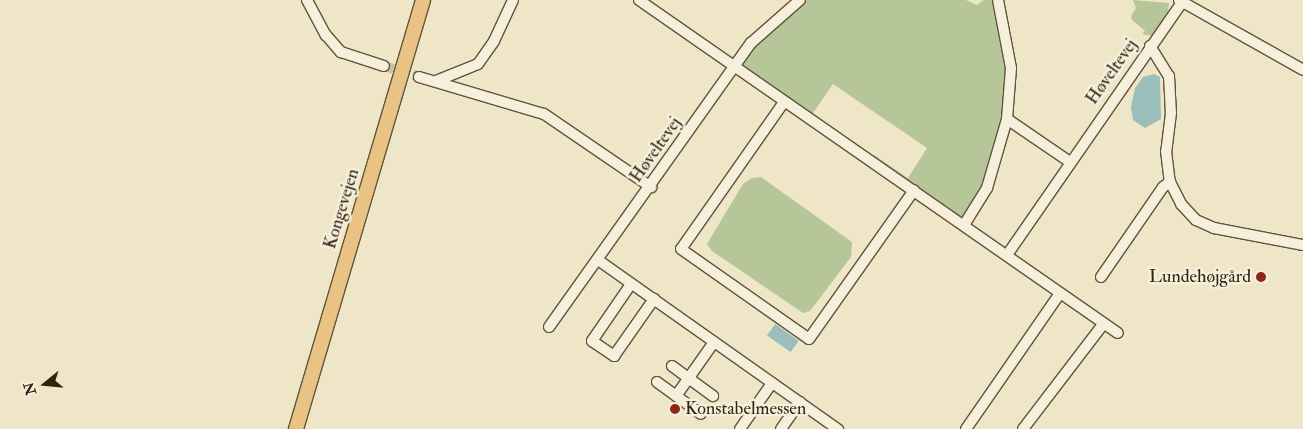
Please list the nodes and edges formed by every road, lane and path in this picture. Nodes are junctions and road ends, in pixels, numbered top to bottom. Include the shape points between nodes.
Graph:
1 (307, 0) edge
2 (423, 0) edge
3 (513, 0) edge
4 (639, 0) edge
5 (800, 0) edge
6 (998, 0) edge
7 (1180, 1) edge
8 (1150, 46) junction
9 (384, 66) tunnel mouth
10 (734, 67) junction
11 (1303, 70) edge
12 (419, 77) tunnel mouth
13 (435, 81) junction
14 (784, 102) junction
15 (1007, 119) junction
16 (1070, 162) junction
17 (1170, 182) junction
18 (651, 187) junction
19 (914, 190) junction
20 (964, 225) junction
21 (1303, 245) edge
22 (1007, 255) junction
23 (598, 260) junction
24 (1101, 277) dead end
25 (632, 284) junction
26 (1060, 293) junction
27 (654, 300) junction
28 (1104, 323) junction
29 (549, 327) dead end
30 (1118, 333) dead end
31 (714, 342) junction
32 (672, 366) dead end
33 (689, 378) junction
34 (657, 382) dead end
35 (772, 383) junction
36 (676, 396) junction
37 (714, 396) dead end
38 (800, 402) junction
39 (702, 414) dead end
40 (296, 429) edge
41 (740, 429) edge
42 (781, 429) edge
43 (838, 429) edge
44 (966, 429) edge
45 (1023, 429) edge

1 - 9 street via 326,35 341,52
2 - 40 main road, Kongevejen
3 - 13 street via 494,41 478,64
4 - 10 street
5 - 10 street, Høveltevej via 769,25
6 - 15 street via 1010,68
7 - 8 street, Høveltevej
7 - 11 street, Høveltevej
8 - 16 street, Høveltevej
8 - 17 street via 1169,76 1171,113 1166,151
10 - 14 street
10 - 18 street, Høveltevej
12 - 13 street
13 - 18 street via 544,114
14 - 19 street
14 - 19 street via 681,249 810,339
15 - 16 street
15 - 20 street via 987,188
16 - 22 street, Høveltevej
17 - 21 street via 1181,204 1214,228
17 - 24 street via 1163,187
18 - 23 street, Høveltevej
19 - 20 street
20 - 22 street
22 - 26 street
23 - 25 street
23 - 29 street, Høveltevej
25 - 27 street
25 - 27 street via 592,341 614,356
26 - 28 street
26 - 44 street
27 - 31 street
28 - 30 street
28 - 45 street
31 - 33 street
31 - 35 street
32 - 33 street
33 - 36 street
33 - 37 street
34 - 36 street
35 - 38 street
35 - 41 street
36 - 39 street
38 - 42 street
38 - 43 street

